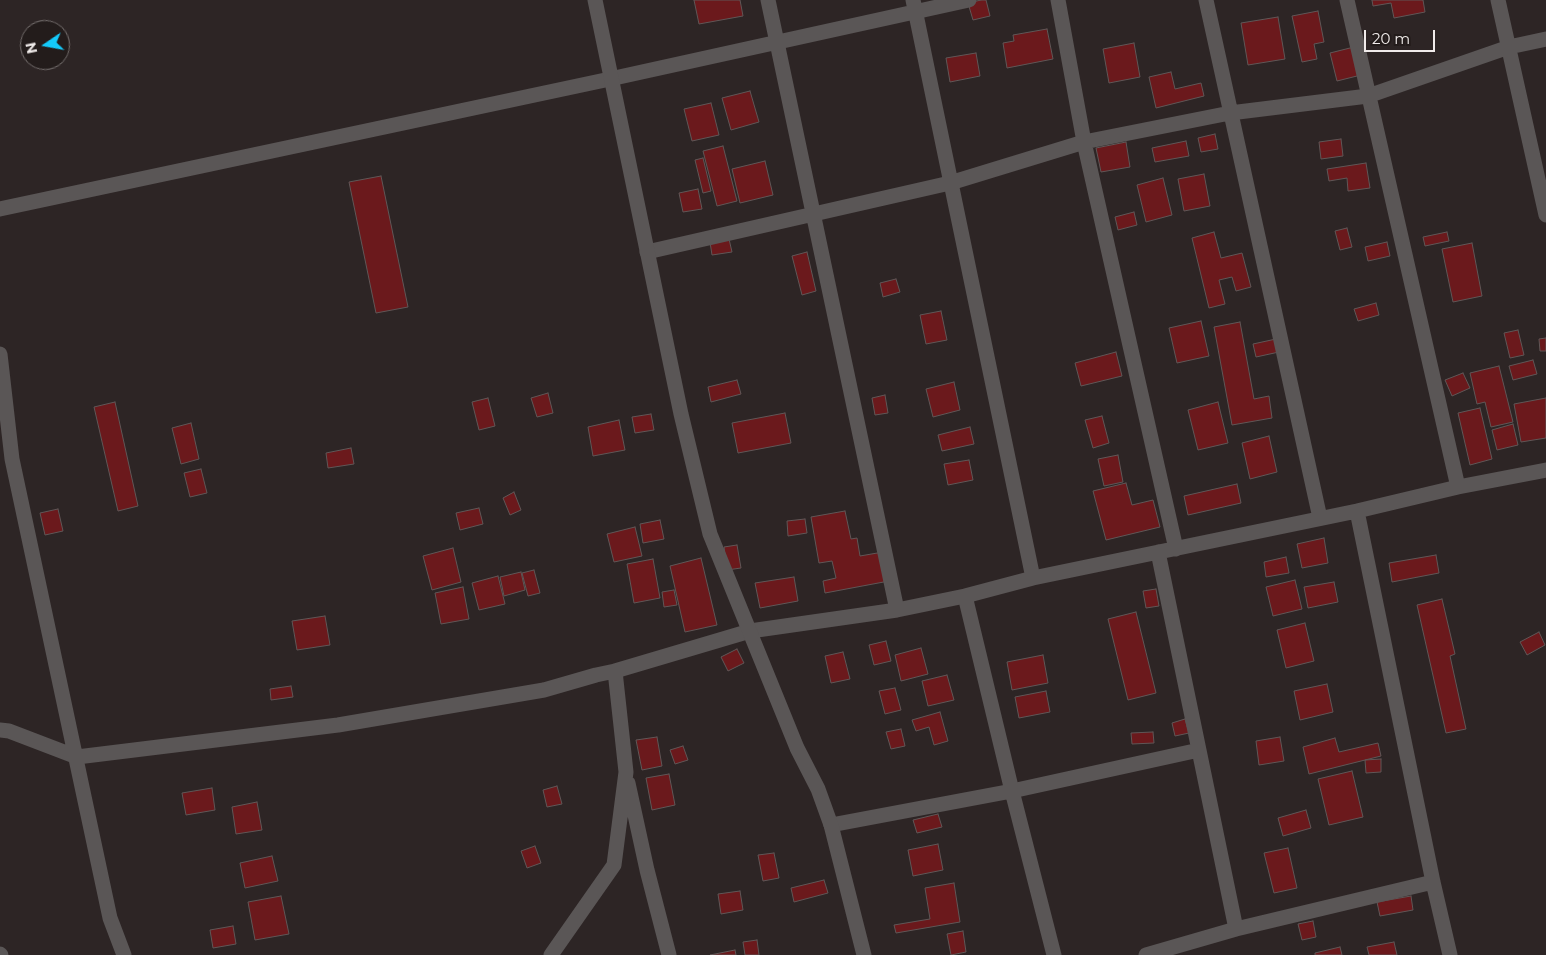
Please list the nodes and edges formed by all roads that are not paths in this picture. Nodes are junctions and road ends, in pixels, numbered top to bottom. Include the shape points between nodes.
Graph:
1 (594, 0) edge
2 (768, 0) edge
3 (969, 0) edge
4 (1058, 0) edge
5 (1206, 0) edge
6 (1347, 0) edge
7 (1498, 0) edge
8 (915, 6) edge
9 (1546, 39) edge
10 (777, 41) junction
11 (1509, 47) junction
12 (610, 79) junction
13 (1368, 96) junction
14 (1230, 113) junction
15 (1084, 142) junction
16 (950, 183) junction
17 (0, 209) edge
18 (814, 215) junction
19 (1546, 215) edge
20 (647, 252) junction
21 (0, 354) edge
22 (1546, 470) edge
23 (1458, 487) junction
24 (1357, 511) junction
25 (1320, 518) junction
26 (1176, 549) junction
27 (1158, 552) junction
28 (1033, 578) junction
29 (965, 596) junction
30 (897, 610) junction
31 (750, 632) junction
32 (615, 671) junction
33 (0, 730) edge
34 (1199, 750) junction
35 (77, 757) junction
36 (626, 772) junction
37 (1012, 791) junction
38 (831, 825) junction
39 (1433, 882) junction
40 (1236, 929) junction
41 (124, 955) edge
42 (551, 955) edge
43 (669, 955) edge
44 (864, 955) edge
45 (1054, 955) edge
46 (1146, 955) edge
47 (1450, 955) edge

1 - 12 street
2 - 10 street
3 - 8 street
4 - 15 street
5 - 14 street
6 - 13 street
7 - 11 street
8 - 10 street
8 - 16 street
9 - 11 street
10 - 12 street
10 - 18 street
11 - 13 street
11 - 19 street
12 - 17 street
12 - 20 street
13 - 14 street
13 - 23 street
14 - 15 street
14 - 25 street
15 - 16 street
15 - 26 street
16 - 18 street
16 - 28 street
18 - 20 street
18 - 30 street
20 - 31 street via 710,534
21 - 35 street via 12,458
22 - 23 street
23 - 24 street
24 - 25 street
24 - 39 street
25 - 26 street
26 - 27 street
27 - 28 street
27 - 34 street
28 - 29 street
29 - 30 street
29 - 37 street
30 - 31 street
31 - 32 street
31 - 38 street
32 - 35 street via 544,690 338,725
32 - 36 street
33 - 35 street
34 - 37 street
34 - 40 street
35 - 41 street via 110,918
36 - 42 street via 614,865
36 - 43 street
37 - 38 street
37 - 45 street
38 - 44 street
39 - 40 street
39 - 47 street
40 - 46 street

